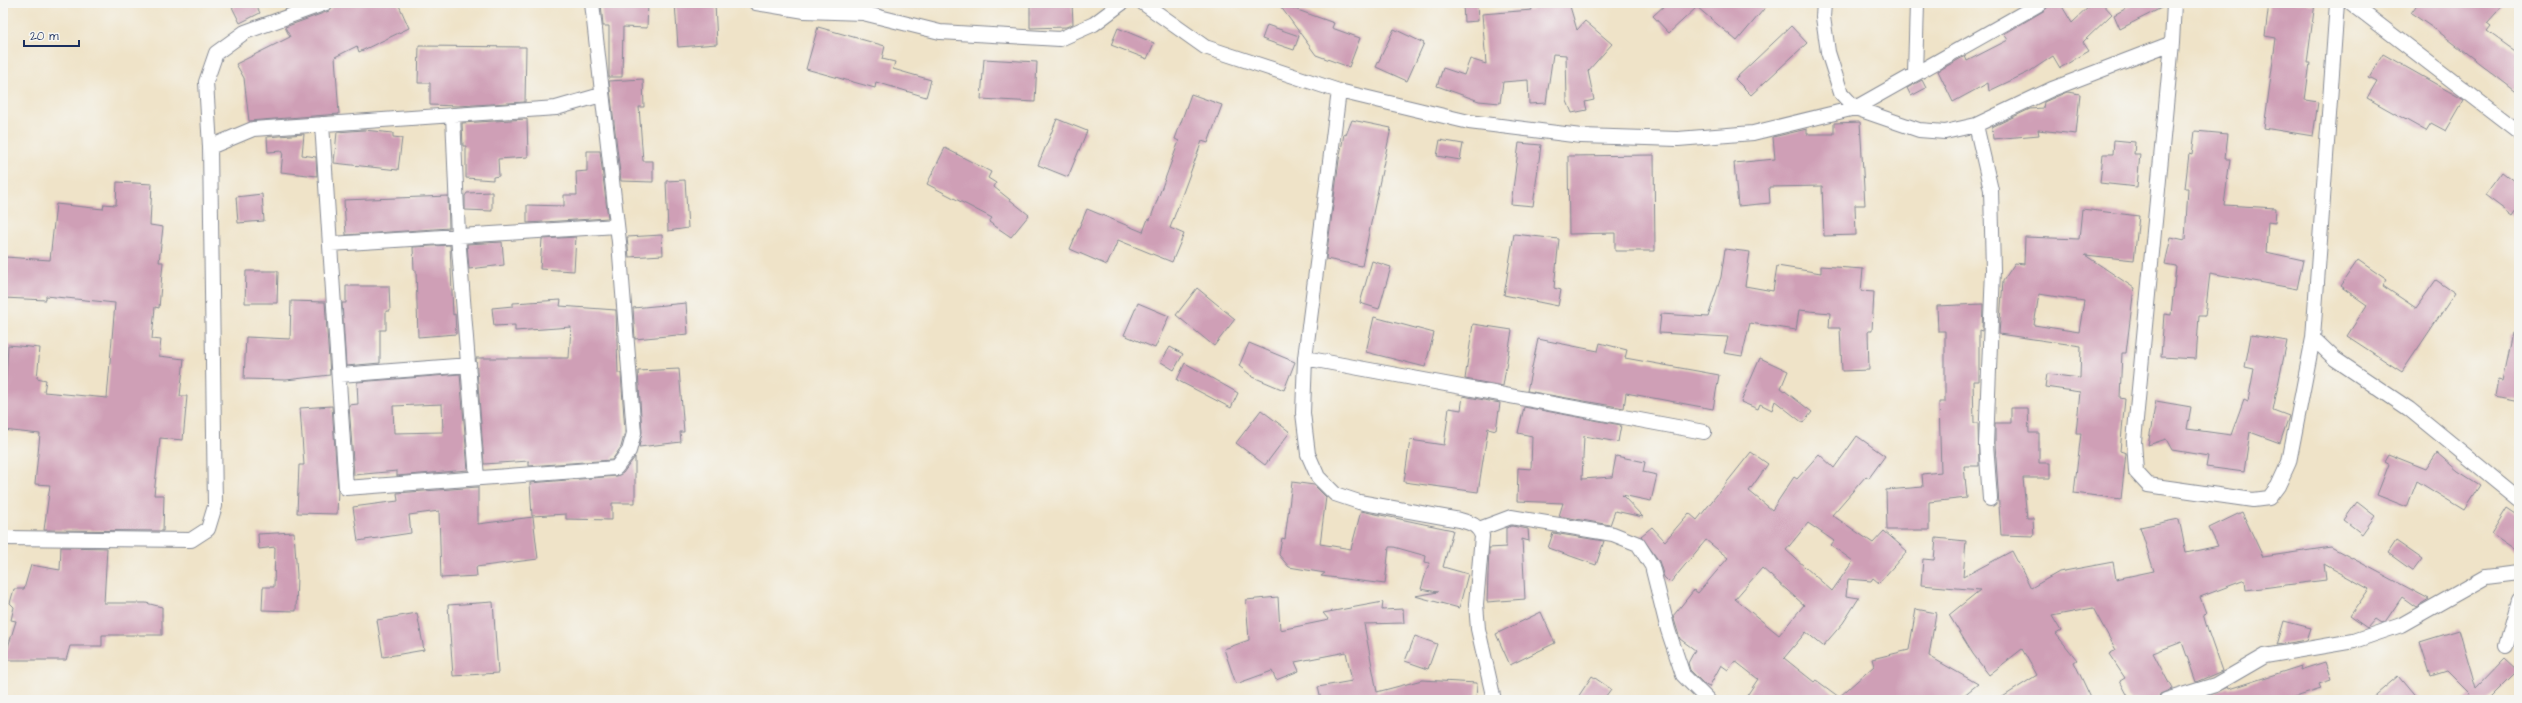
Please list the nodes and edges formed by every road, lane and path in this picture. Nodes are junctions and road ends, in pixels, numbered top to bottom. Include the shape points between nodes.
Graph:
1 (326, 3) edge
2 (592, 3) edge
3 (756, 3) edge
4 (1122, 3) edge
5 (1143, 3) edge
6 (1824, 3) edge
7 (1917, 3) edge
8 (2041, 3) edge
9 (2174, 3) edge
10 (2337, 3) edge
11 (2351, 3) edge
12 (2172, 43) junction
13 (1915, 74) junction
14 (1339, 91) junction
15 (601, 96) junction
16 (1855, 108) junction
17 (453, 115) junction
18 (322, 124) junction
19 (1976, 125) junction
20 (2519, 132) edge
21 (210, 146) junction
22 (617, 226) junction
23 (458, 236) junction
24 (331, 244) junction
25 (2313, 338) junction
26 (1305, 358) junction
27 (469, 365) junction
28 (340, 375) junction
29 (1704, 432) dead end
30 (477, 478) junction
31 (1990, 499) dead end
32 (2519, 499) edge
33 (1479, 529) junction
34 (3, 538) edge
35 (2519, 573) edge
36 (2519, 600) edge
37 (2506, 646) dead end
38 (1494, 700) edge
39 (1708, 700) edge
40 (2166, 700) edge

1 - 21 street via 244,32 216,53 206,82
2 - 15 street
3 - 4 street via 805,11 863,13 940,32 1060,39 1094,24
5 - 14 street via 1205,47
6 - 16 street via 1823,17 1828,52 1841,93
7 - 13 street
8 - 13 street
9 - 12 street
10 - 25 street
11 - 20 street
12 - 19 street via 2052,89
12 - 25 street via 2134,441 2136,472 2148,485 2253,500 2269,498 2278,486 2289,462
13 - 16 street
14 - 16 street via 1468,122 1581,136 1678,139 1753,133
14 - 26 street
15 - 17 street via 556,108
15 - 22 street
16 - 19 street via 1919,130 1945,132
17 - 18 street
17 - 23 street
18 - 21 street via 253,129
18 - 24 street
19 - 31 street via 1991,190 1993,270 1986,444
21 - 34 street via 215,506 208,529 191,540
22 - 23 street
22 - 30 street via 634,433 629,450 616,468
23 - 24 street
23 - 27 street
24 - 28 street
25 - 32 street via 2335,359 2409,409
26 - 29 street
26 - 33 street via 1303,413 1308,454 1318,477 1335,494 1359,502 1470,522
27 - 28 street
27 - 30 street
28 - 30 street via 346,488
33 - 38 street via 1482,536 1476,604 1478,629
33 - 39 street via 1512,517 1613,534 1638,544 1652,566 1668,630 1683,675
35 - 40 street via 2486,577 2401,625 2354,641 2265,656 2215,685
36 - 37 street

